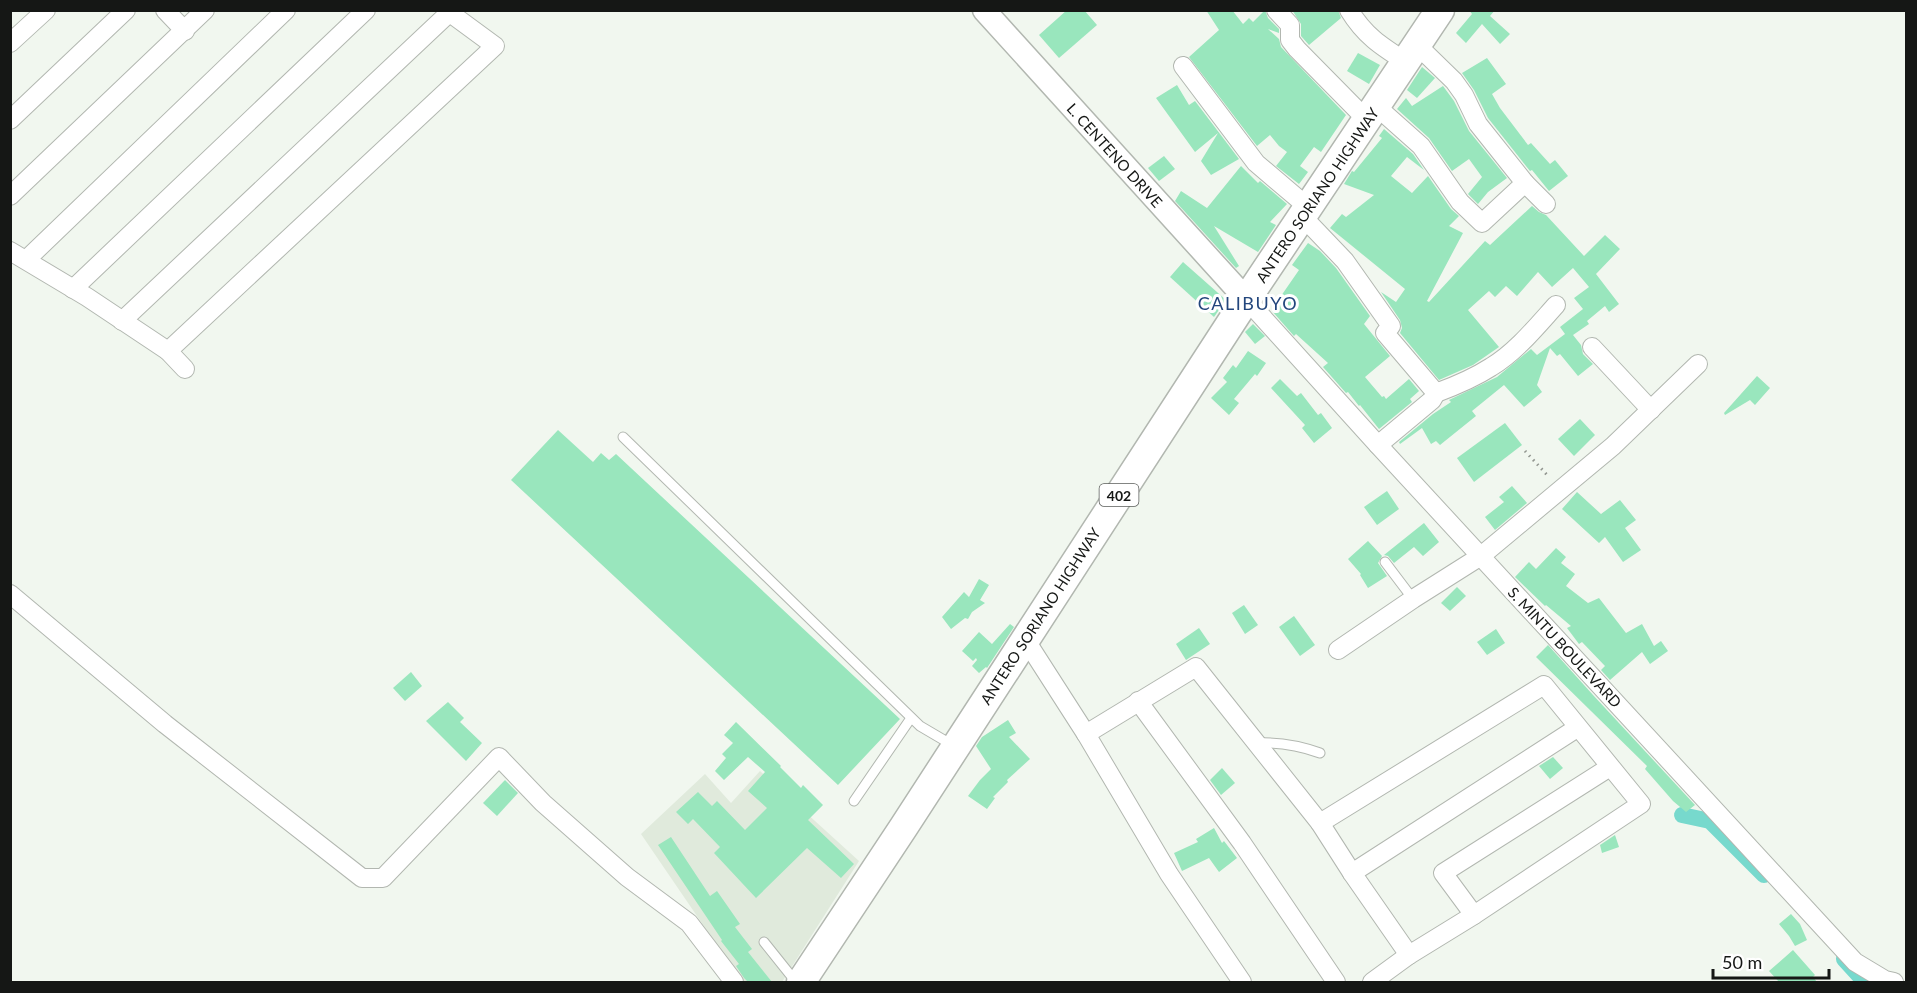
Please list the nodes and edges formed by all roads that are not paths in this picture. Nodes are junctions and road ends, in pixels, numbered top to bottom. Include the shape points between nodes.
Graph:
1 (46, 10) edge
2 (126, 10) edge
3 (165, 10) edge
4 (205, 10) edge
5 (286, 10) edge
6 (366, 10) edge
7 (984, 10) edge
8 (1276, 10) edge
9 (1349, 10) edge
10 (1440, 10) edge
11 (447, 12) edge
12 (185, 31) junction
13 (10, 43) edge
14 (1412, 54) junction
15 (1183, 66) dead end
16 (1372, 113) junction
17 (10, 120) edge
18 (1525, 183) junction
19 (10, 196) edge
20 (1546, 204) dead end
21 (1306, 212) junction
22 (18, 256) edge
23 (73, 289) junction
24 (1246, 299) junction
25 (1556, 305) dead end
26 (123, 321) junction
27 (1592, 347) dead end
28 (168, 351) junction
29 (1698, 364) dead end
30 (185, 369) dead end
31 (1436, 393) junction
32 (1651, 410) junction
33 (623, 437) dead end
34 (1378, 445) junction
35 (1481, 556) junction
36 (1384, 562) dead end
37 (10, 594) edge
38 (1413, 599) junction
39 (1025, 639) junction
40 (1338, 650) dead end
41 (1138, 701) junction
42 (911, 718) junction
43 (1577, 728) junction
44 (1086, 734) junction
45 (1256, 743) junction
46 (956, 747) junction
47 (1320, 753) dead end
48 (1610, 767) junction
49 (854, 801) dead end
50 (1320, 823) junction
51 (1352, 873) junction
52 (1474, 915) junction
53 (764, 942) dead end
54 (1409, 955) junction
55 (734, 982) edge
56 (799, 982) edge
57 (1242, 982) edge
58 (1336, 982) edge
59 (1372, 982) edge
60 (1894, 982) edge

1 - 13 street
2 - 17 street
3 - 12 street
4 - 12 street
5 - 22 street
6 - 23 street
7 - 24 street, L. CENTENO DRIVE
8 - 16 street via 1290,25 1290,40 1297,49
9 - 14 street via 1359,28 1375,42
10 - 14 main road, ANTERO SORIANO HIGHWAY / 402
11 - 26 street
11 - 28 street via 495,46
12 - 19 street
14 - 16 main road, ANTERO SORIANO HIGHWAY / 402
14 - 18 street via 1454,81 1478,124
15 - 21 street via 1256,163
16 - 18 street via 1421,146 1460,202 1482,223
16 - 21 main road, ANTERO SORIANO HIGHWAY / 402
18 - 20 street
21 - 24 main road, ANTERO SORIANO HIGHWAY / 402
21 - 31 street via 1391,326 1385,333
22 - 23 street
23 - 26 street
24 - 34 street, S. MINTU BOULEVARD
24 - 39 main road, ANTERO SORIANO HIGHWAY / 402
25 - 31 street via 1494,366
26 - 28 street
27 - 32 street
28 - 30 street
29 - 32 street
31 - 34 street
32 - 35 street
33 - 42 lane
34 - 35 street, S. MINTU BOULEVARD
35 - 38 street
35 - 60 street, S. MINTU BOULEVARD via 1855,962
36 - 38 lane
37 - 55 street via 165,724 362,878 383,878 499,757 619,870 689,924
38 - 40 street
39 - 44 street
39 - 46 main road, ANTERO SORIANO HIGHWAY / 402
41 - 44 street
41 - 45 street via 1196,667
41 - 58 street via 1242,843
42 - 46 lane
42 - 49 lane
43 - 48 street
43 - 50 street via 1544,685
43 - 51 street
44 - 57 street via 1169,874
45 - 47 lane via 1279,742
45 - 50 street
46 - 56 main road, ANTERO SORIANO HIGHWAY / 402
48 - 52 street via 1641,804
48 - 52 street via 1443,873
50 - 51 street
51 - 54 street
52 - 54 street
53 - 56 lane
54 - 59 street

